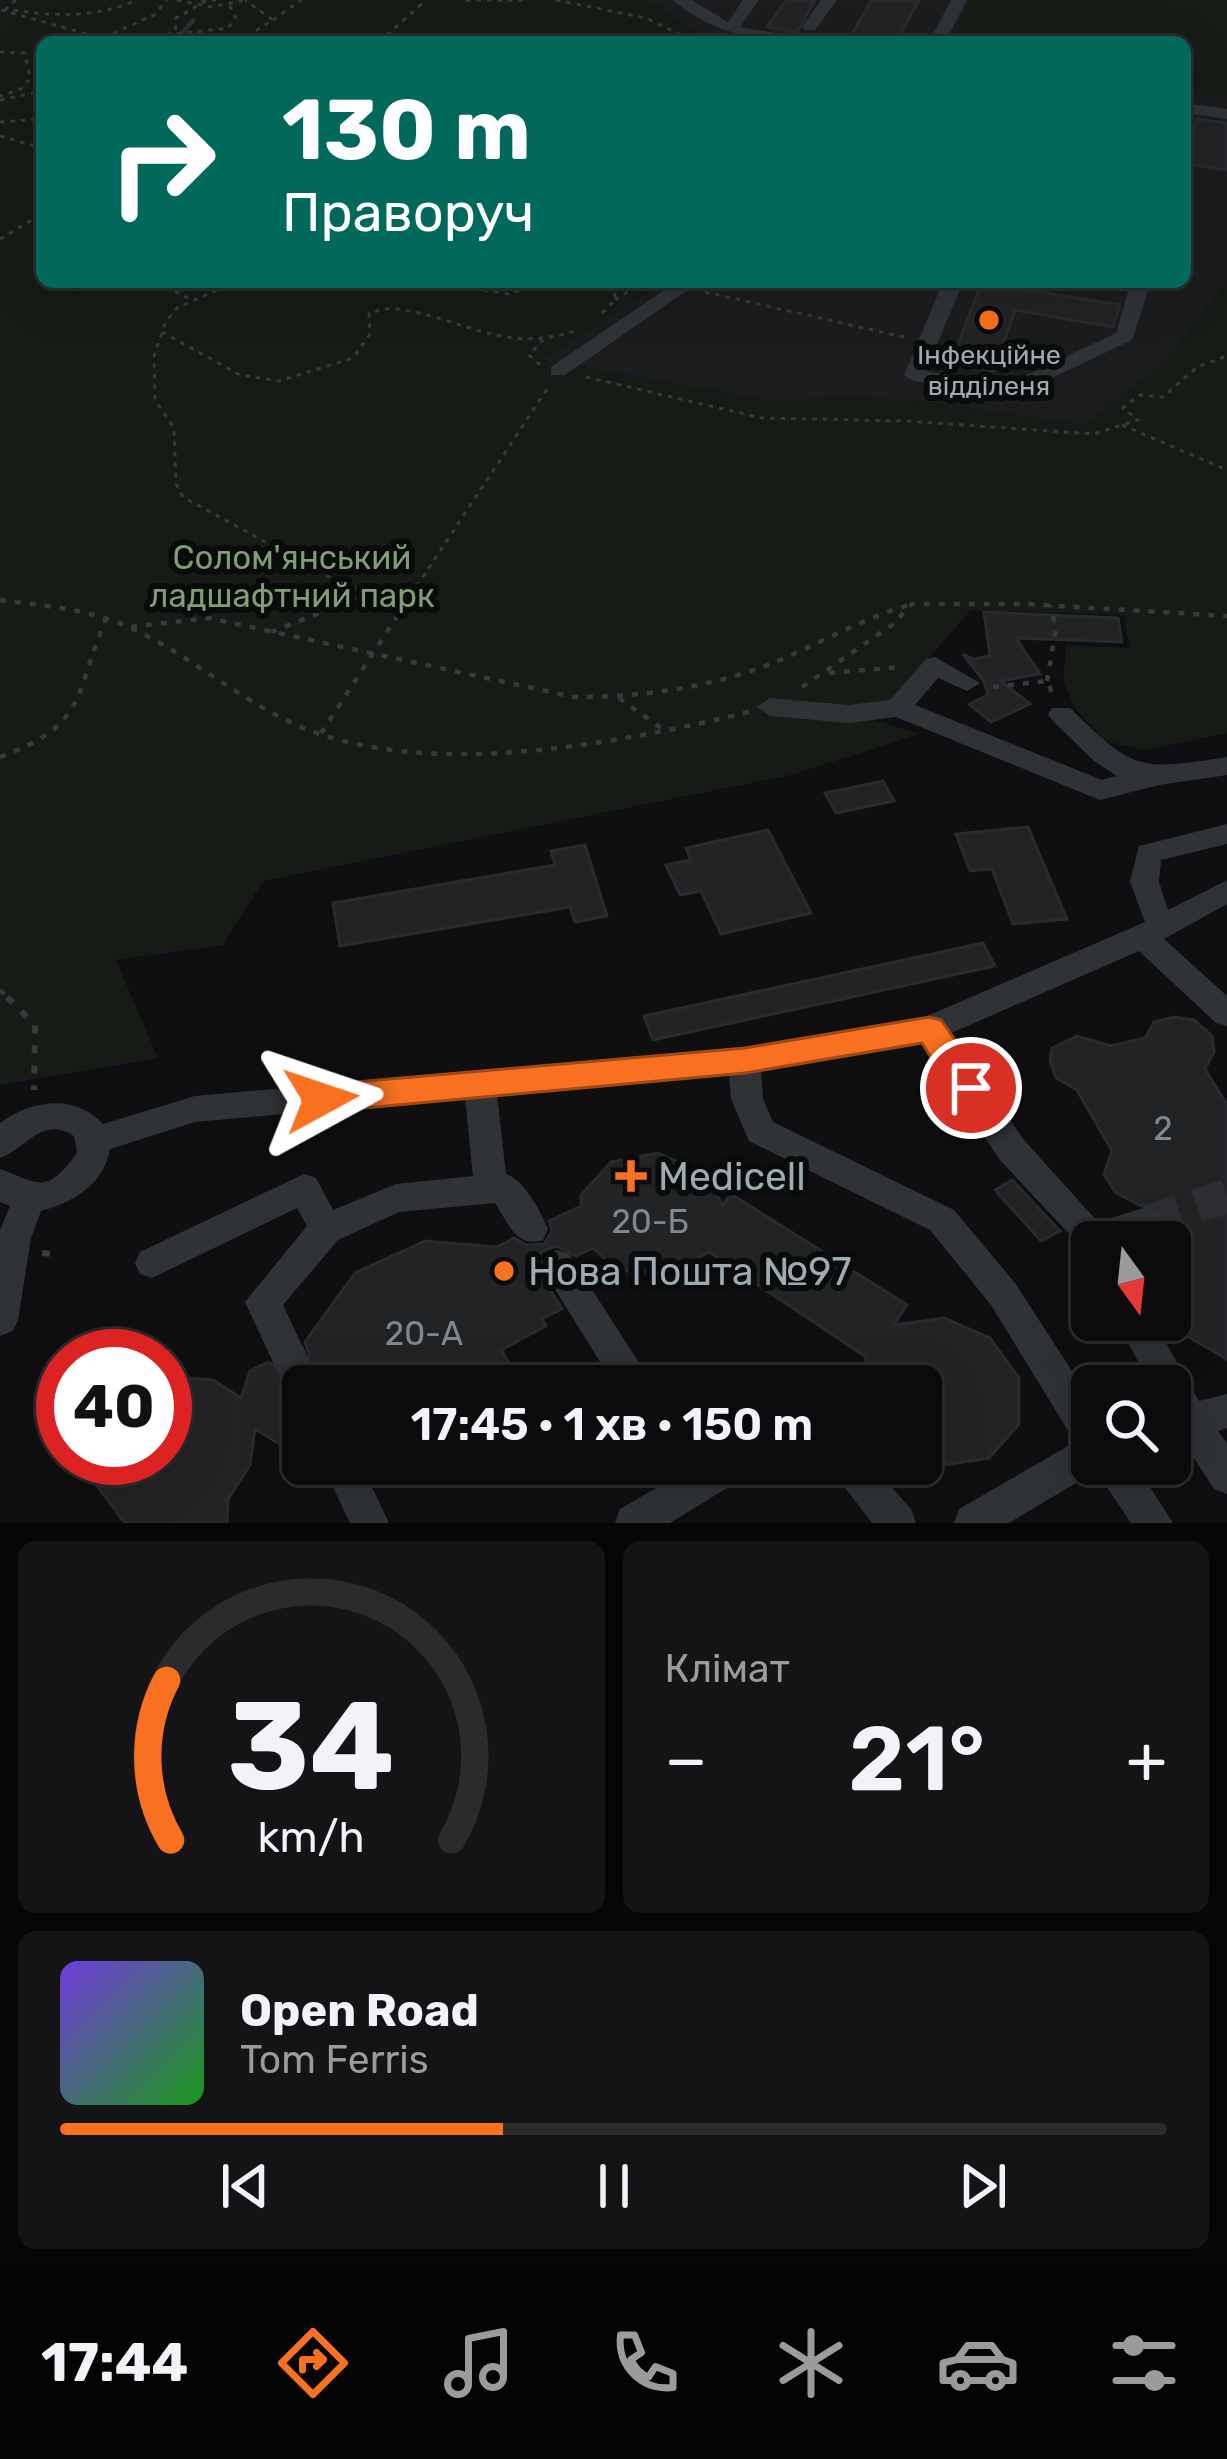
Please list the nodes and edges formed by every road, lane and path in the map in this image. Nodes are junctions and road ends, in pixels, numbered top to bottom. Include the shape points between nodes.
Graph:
1 (16, 0) edge
2 (137, 0) edge
3 (167, 0) edge
4 (177, 0) edge
5 (218, 0) edge
6 (245, 0) edge
7 (301, 0) edge
8 (426, 0) edge
9 (466, 0) edge
10 (527, 0) edge
11 (556, 0) edge
12 (680, 0) edge
13 (751, 0) edge
14 (829, 0) edge
15 (959, 0) edge
16 (202, 2) edge
17 (229, 5) junction
18 (2, 10) edge
19 (273, 20) junction
20 (730, 30) junction
21 (173, 32) junction
22 (809, 35) edge
23 (86, 36) edge
24 (103, 36) edge
25 (163, 36) edge
26 (189, 36) joint
27 (248, 36) edge
28 (386, 36) edge
29 (687, 36) edge
30 (940, 36) edge
31 (0, 52) edge
32 (36, 92) edge
33 (0, 98) edge
34 (1191, 109) edge
35 (1227, 115) edge
36 (36, 119) edge
37 (0, 122) edge
38 (0, 136) edge
39 (36, 146) edge
40 (36, 218) edge
41 (0, 239) edge
42 (168, 288) edge
43 (221, 288) edge
44 (470, 288) edge
45 (526, 288) edge
46 (614, 288) edge
47 (633, 288) edge
48 (680, 288) edge
49 (703, 288) edge
50 (950, 288) edge
51 (1134, 288) edge
52 (615, 299) junction
53 (192, 300) junction
54 (162, 332) junction
55 (928, 342) junction
56 (1227, 356) edge
57 (558, 371) junction
58 (1122, 425) junction
59 (1227, 470) edge
60 (364, 596) junction
61 (0, 600) edge
62 (912, 604) junction
63 (1050, 605) junction
64 (405, 608) junction
65 (1227, 616) edge
66 (106, 619) junction
67 (131, 627) junction
68 (271, 632) junction
69 (375, 653) junction
70 (934, 664) junction
71 (823, 674) junction
72 (1047, 681) junction
73 (968, 683) joint
74 (619, 698) junction
75 (770, 707) junction
76 (898, 708) junction
77 (1071, 724) junction
78 (668, 733) junction
79 (320, 735) junction
80 (0, 758) edge
81 (1227, 766) edge
82 (1044, 768) junction
83 (1148, 778) junction
84 (1227, 833) edge
85 (1227, 891) edge
86 (1153, 932) junction
87 (0, 991) edge
88 (1227, 1014) edge
89 (929, 1029) junction
90 (745, 1060) junction
91 (480, 1086) junction
92 (32, 1107) dead end
93 (94, 1140) junction
94 (0, 1144) edge
95 (490, 1189) junction
96 (15, 1190) edge
97 (1074, 1221) edge
98 (326, 1229) junction
99 (531, 1229) dead end
100 (152, 1263) dead end
101 (557, 1265) dead end
102 (0, 1320) edge
103 (287, 1352) tunnel mouth
104 (622, 1365) edge
105 (1071, 1402) edge
106 (1227, 1411) edge
107 (1191, 1421) edge
108 (1191, 1422) edge
109 (1071, 1465) edge
110 (1227, 1476) edge
111 (351, 1485) edge
112 (686, 1485) edge
113 (864, 1485) edge
114 (1127, 1485) edge
115 (370, 1523) edge
116 (634, 1523) edge
117 (897, 1523) edge
118 (973, 1523) edge
119 (1154, 1523) edge

1 - 18 path
2 - 18 path via 84,13
3 - 24 path via 154,15
4 - 16 path
5 - 16 path
6 - 17 path
6 - 19 path
7 - 19 path
8 - 28 path
9 - 10 path
11 - 29 path via 608,7
12 - 20 street
13 - 20 street
14 - 22 street
15 - 30 street
16 - 17 path
16 - 21 path via 176,18
17 - 26 path via 233,25
18 - 23 path
19 - 27 path
20 - 22 street
21 - 25 path
21 - 26 path
31 - 33 path via 25,53 30,79
32 - 33 path
34 - 35 street
36 - 37 path
38 - 39 path
40 - 41 path
42 - 53 path
43 - 53 path
44 - 45 path
46 - 52 path
47 - 52 path
48 - 57 street
49 - 55 path
50 - 55 street
51 - 55 street via 1125,336 1011,391 914,374
52 - 54 path via 568,335 527,340 482,337 419,311 381,307 370,313 370,334 353,358 279,381 240,375
53 - 54 path via 170,314
54 - 60 path via 155,400 174,428 182,497
56 - 58 path via 1197,367 1163,398 1140,394 1123,409 1138,419
57 - 58 path via 762,418 1094,434
57 - 64 path
58 - 59 path
60 - 64 path
60 - 68 path
61 - 66 path
62 - 63 path
62 - 71 path
62 - 74 path via 758,669
63 - 65 path
63 - 72 path
64 - 69 path
66 - 67 path
66 - 80 path via 78,710 61,731
67 - 68 path via 209,618
67 - 79 path
68 - 69 path
69 - 74 path via 574,697
69 - 79 path
70 - 71 path
70 - 73 street
70 - 76 street
71 - 75 path
72 - 73 path via 981,689
72 - 77 path
74 - 78 path
75 - 76 street via 849,714
75 - 78 path
76 - 82 street
77 - 82 street
77 - 83 street via 1113,767
78 - 79 path via 437,750
81 - 83 street
82 - 83 street via 1100,790
84 - 86 street via 1149,854 1141,872
85 - 86 street
86 - 88 street
86 - 89 street
87 - 92 path via 34,1024
89 - 90 street
89 - 97 street via 1012,1150
90 - 91 street
90 - 105 street via 761,1131 942,1220 1003,1294
91 - 93 street via 195,1109
91 - 95 street
93 - 94 street via 80,1121 52,1114 22,1123
93 - 96 street via 80,1178 51,1194
95 - 98 street via 396,1198
95 - 99 street via 504,1188
96 - 102 street
98 - 100 street via 304,1188
98 - 103 street via 262,1301
101 - 104 street
106 - 107 street
108 - 110 street
109 - 118 street
111 - 115 street
112 - 116 street
113 - 117 street
114 - 119 street

